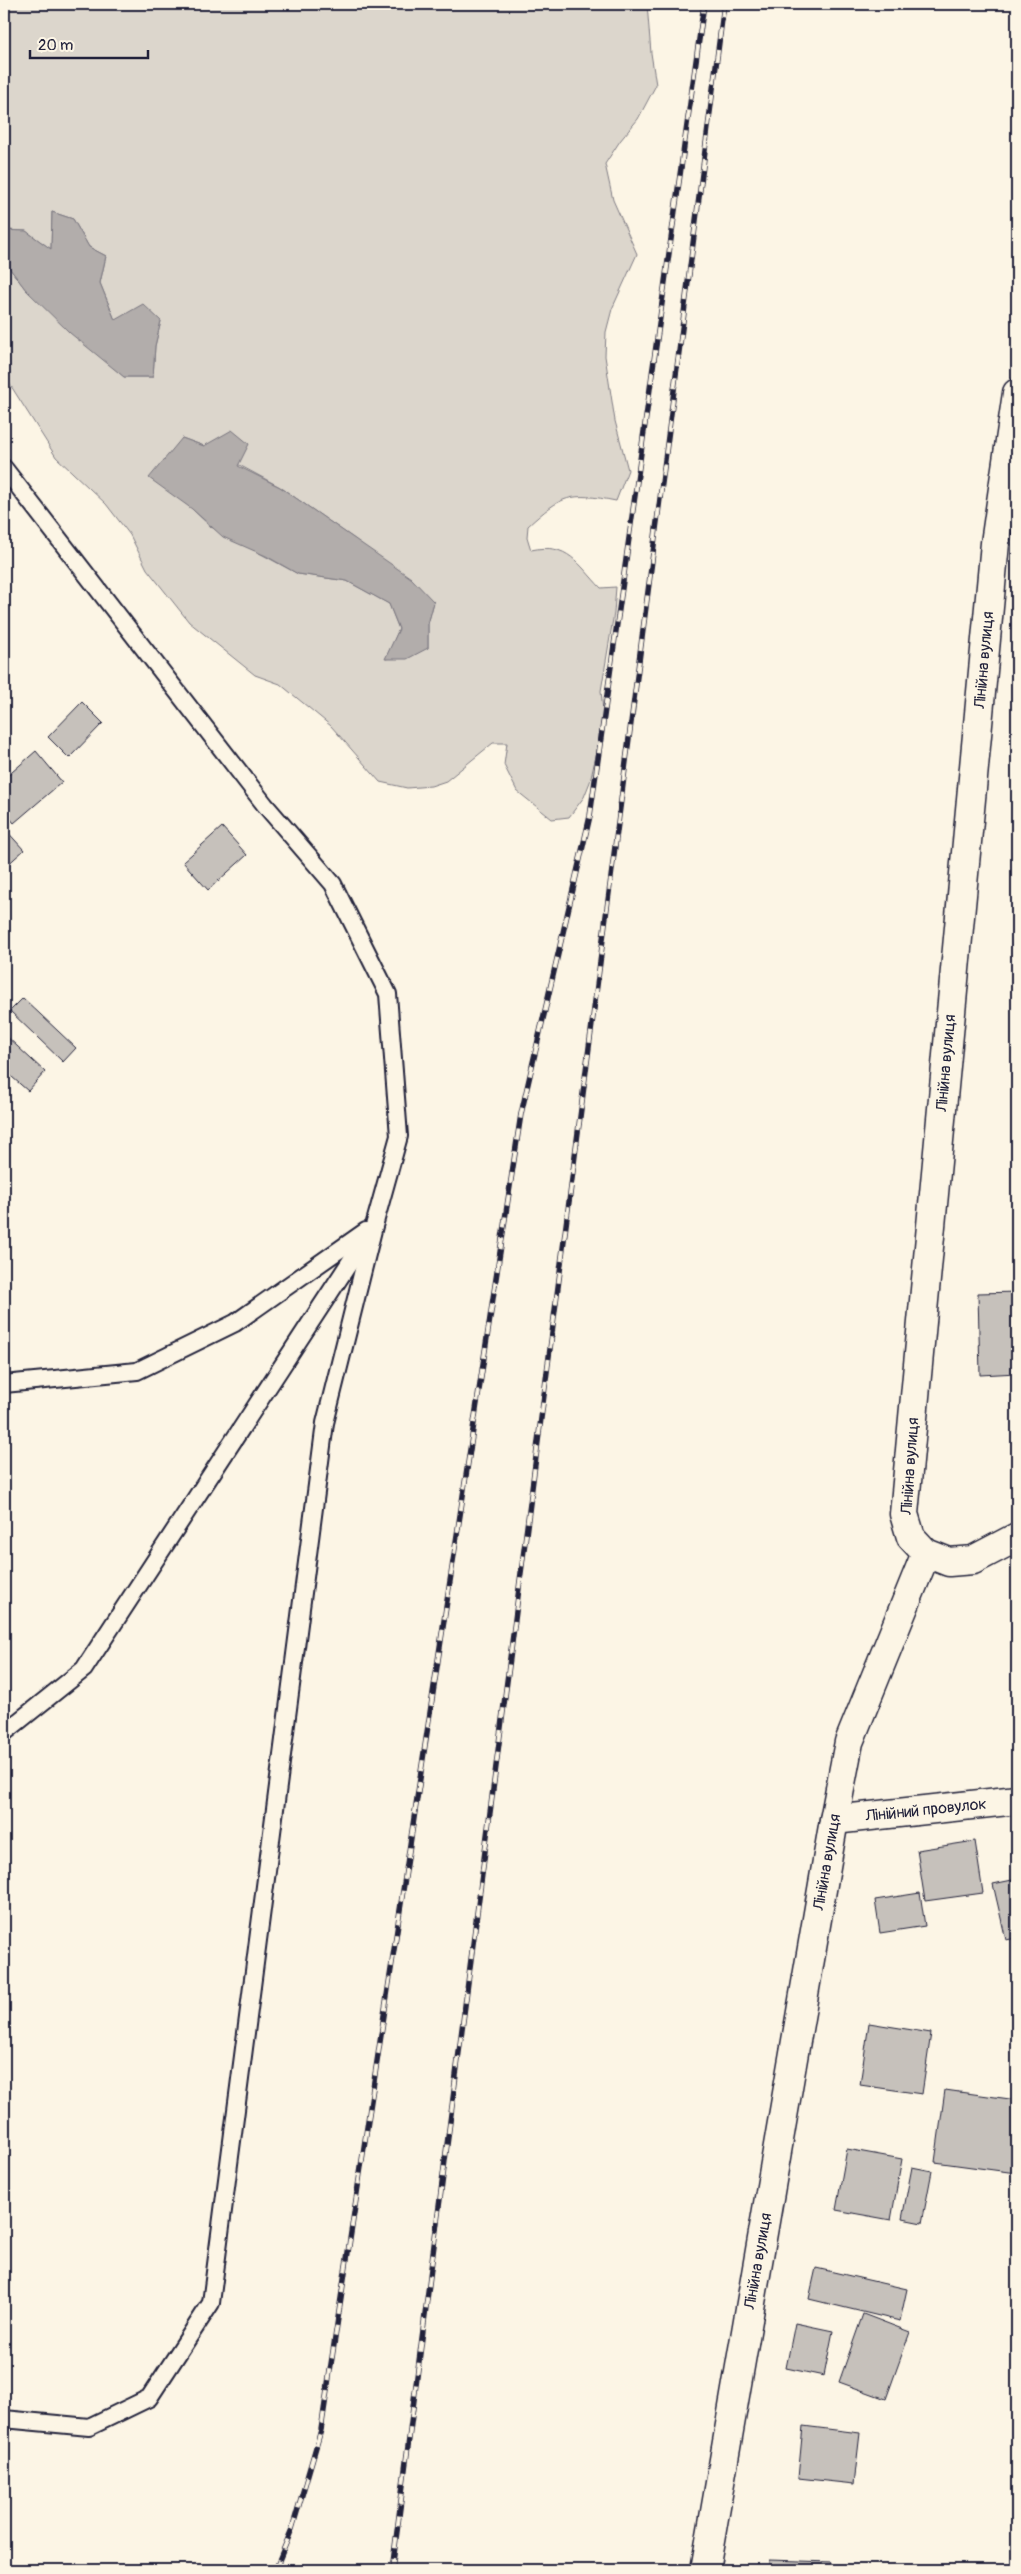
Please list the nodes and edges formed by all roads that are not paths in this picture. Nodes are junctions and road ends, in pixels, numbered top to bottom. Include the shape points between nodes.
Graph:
1 (1017, 393) edge
2 (4, 468) edge
3 (374, 1226) junction
4 (4, 1384) edge
5 (1017, 1537) edge
6 (926, 1553) junction
7 (4, 1732) edge
8 (1017, 1800) edge
9 (834, 1820) junction
10 (4, 2419) edge
11 (705, 2570) edge

1 - 6 street, Лінійна вулиця via 995,543 904,1514 911,1537
2 - 3 lane via 265,805 333,884 388,994 399,1136
3 - 4 lane via 235,1323 137,1371
3 - 7 lane via 84,1669
3 - 10 lane via 326,1423 210,2302 149,2398 89,2427
5 - 6 street via 973,1560 949,1562
6 - 9 street, Лінійна вулиця via 849,1742
8 - 9 street, Лінійний провулок
9 - 11 street, Лінійна вулиця

